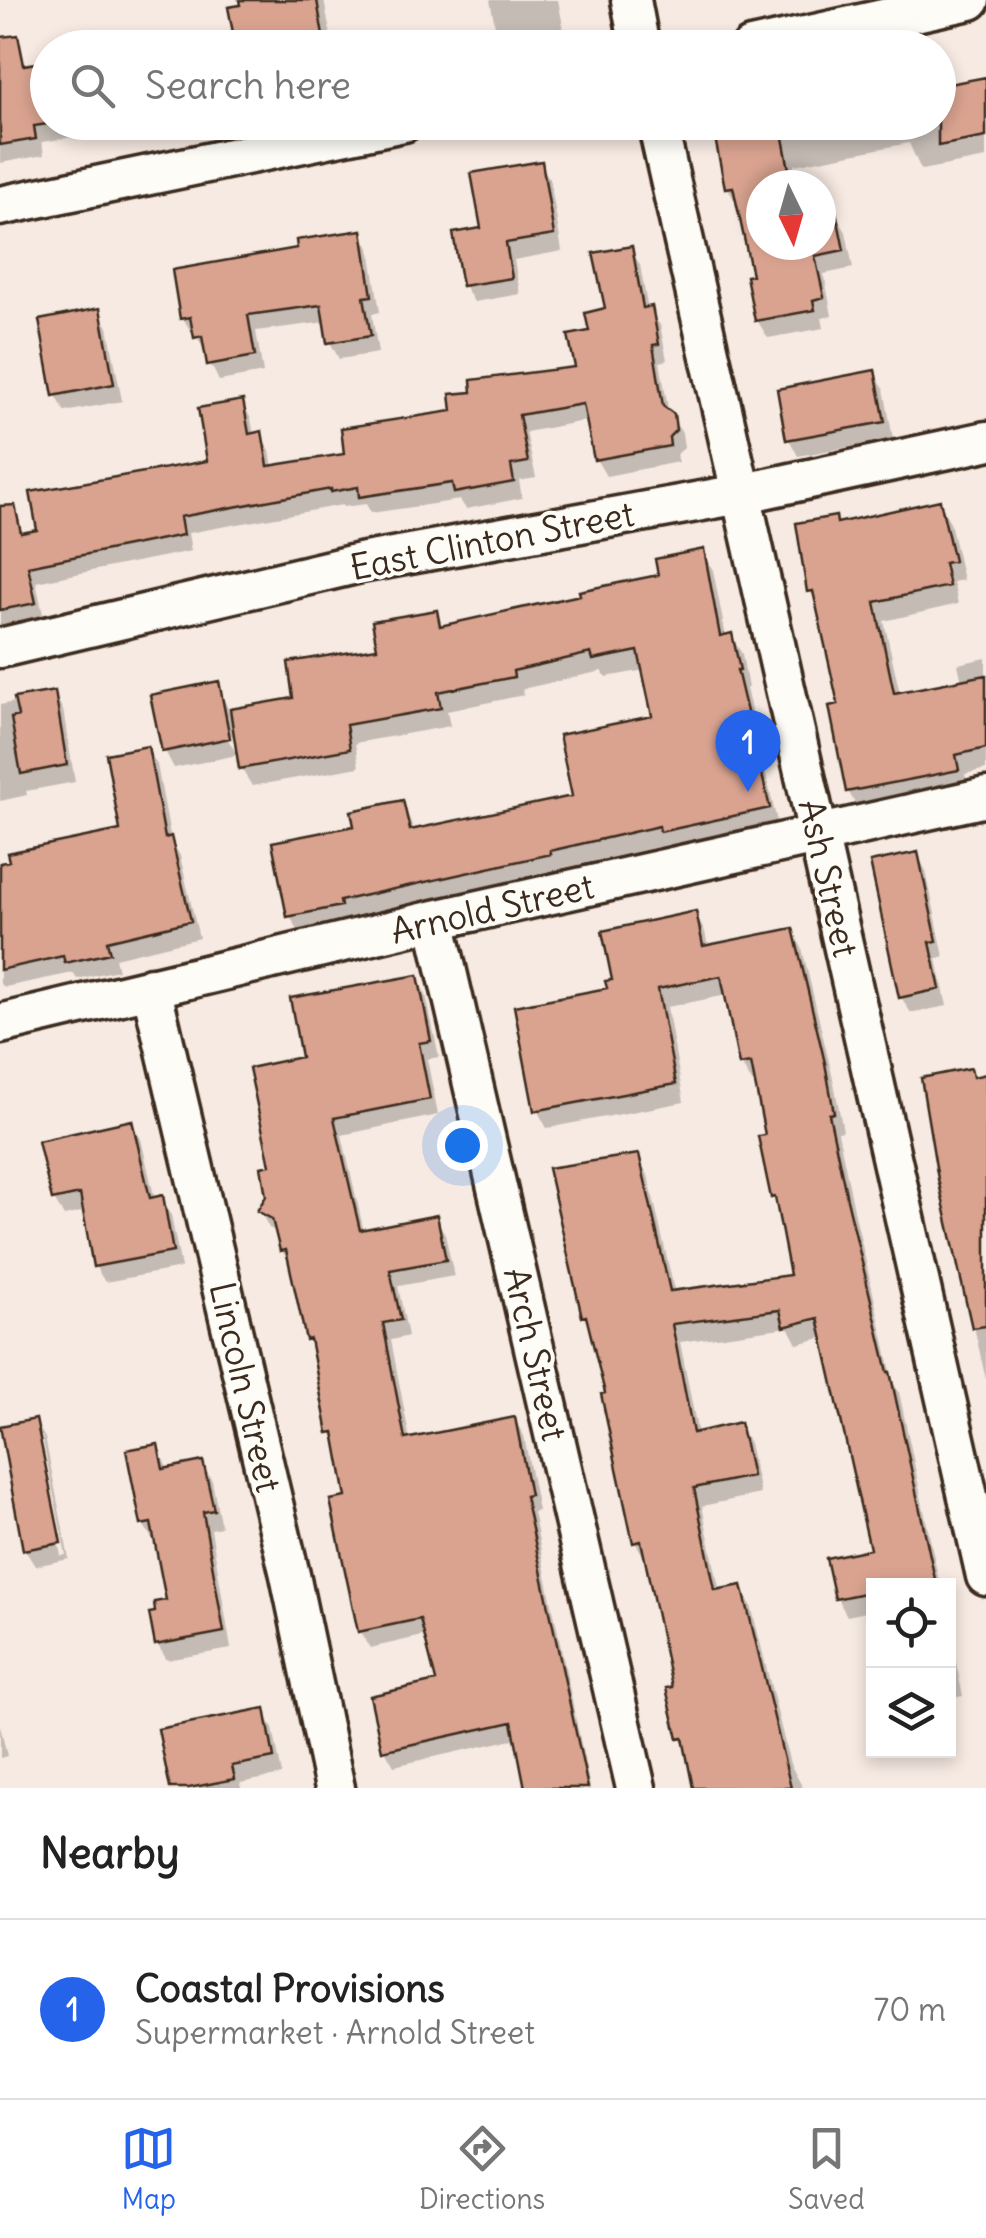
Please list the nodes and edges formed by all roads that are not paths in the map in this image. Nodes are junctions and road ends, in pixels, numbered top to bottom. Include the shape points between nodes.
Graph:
1 (631, 0) edge
2 (970, 0) edge
3 (637, 30) edge
4 (833, 30) edge
5 (317, 140) edge
6 (661, 140) edge
7 (0, 206) edge
8 (986, 440) edge
9 (740, 494) junction
10 (0, 648) edge
11 (986, 797) edge
12 (820, 836) junction
13 (435, 920) junction
14 (151, 987) junction
15 (0, 1024) edge
16 (986, 1576) edge
17 (335, 1788) edge
18 (636, 1788) edge

1 - 3 street
2 - 4 street
5 - 7 street
6 - 9 street, Ash Street
8 - 9 street, East Clinton Street
9 - 10 street, East Clinton Street via 360,563
9 - 12 street, Ash Street
11 - 12 street, Arnold Street
12 - 13 street, Arnold Street
12 - 16 street, Ash Street
13 - 14 street, Arnold Street
13 - 18 street, Arch Street
14 - 15 street, Arnold Street
14 - 17 street, Lincoln Street

